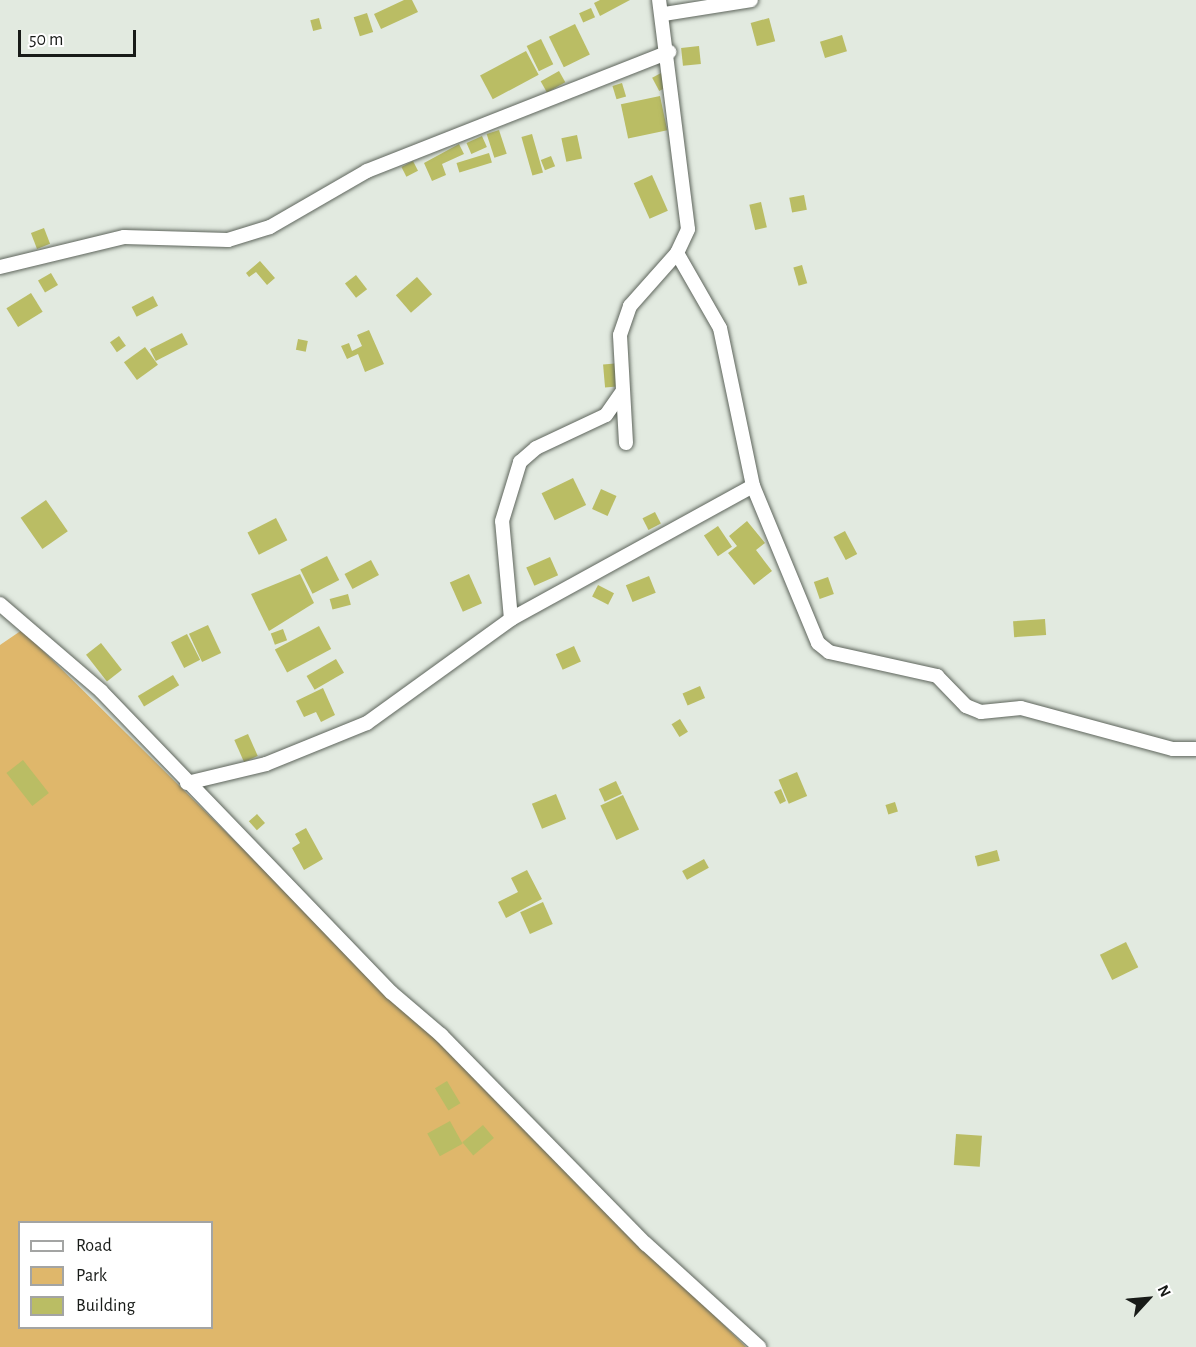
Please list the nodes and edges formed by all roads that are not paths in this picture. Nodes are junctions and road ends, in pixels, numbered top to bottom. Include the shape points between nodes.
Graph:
1 (659, 0) edge
2 (751, 0) edge
3 (664, 14) junction
4 (669, 52) junction
5 (677, 253) junction
6 (0, 267) edge
7 (625, 387) junction
8 (626, 443) dead end
9 (753, 486) junction
10 (0, 603) edge
11 (511, 619) junction
12 (1196, 748) edge
13 (187, 783) junction
14 (759, 1347) edge

1 - 3 street
2 - 3 street
3 - 4 street
4 - 5 street via 675,153 688,230
4 - 6 street via 367,171 270,227 228,240 124,237
5 - 7 street via 630,306 620,335
5 - 9 street via 720,328
7 - 8 street
7 - 11 street via 606,415 536,448 520,462 502,521
9 - 11 street
9 - 12 street via 818,643 829,652 937,676 966,706 981,712 1021,708 1173,748
10 - 13 street via 101,692
11 - 13 street via 367,723 266,764
13 - 14 street via 646,1244

